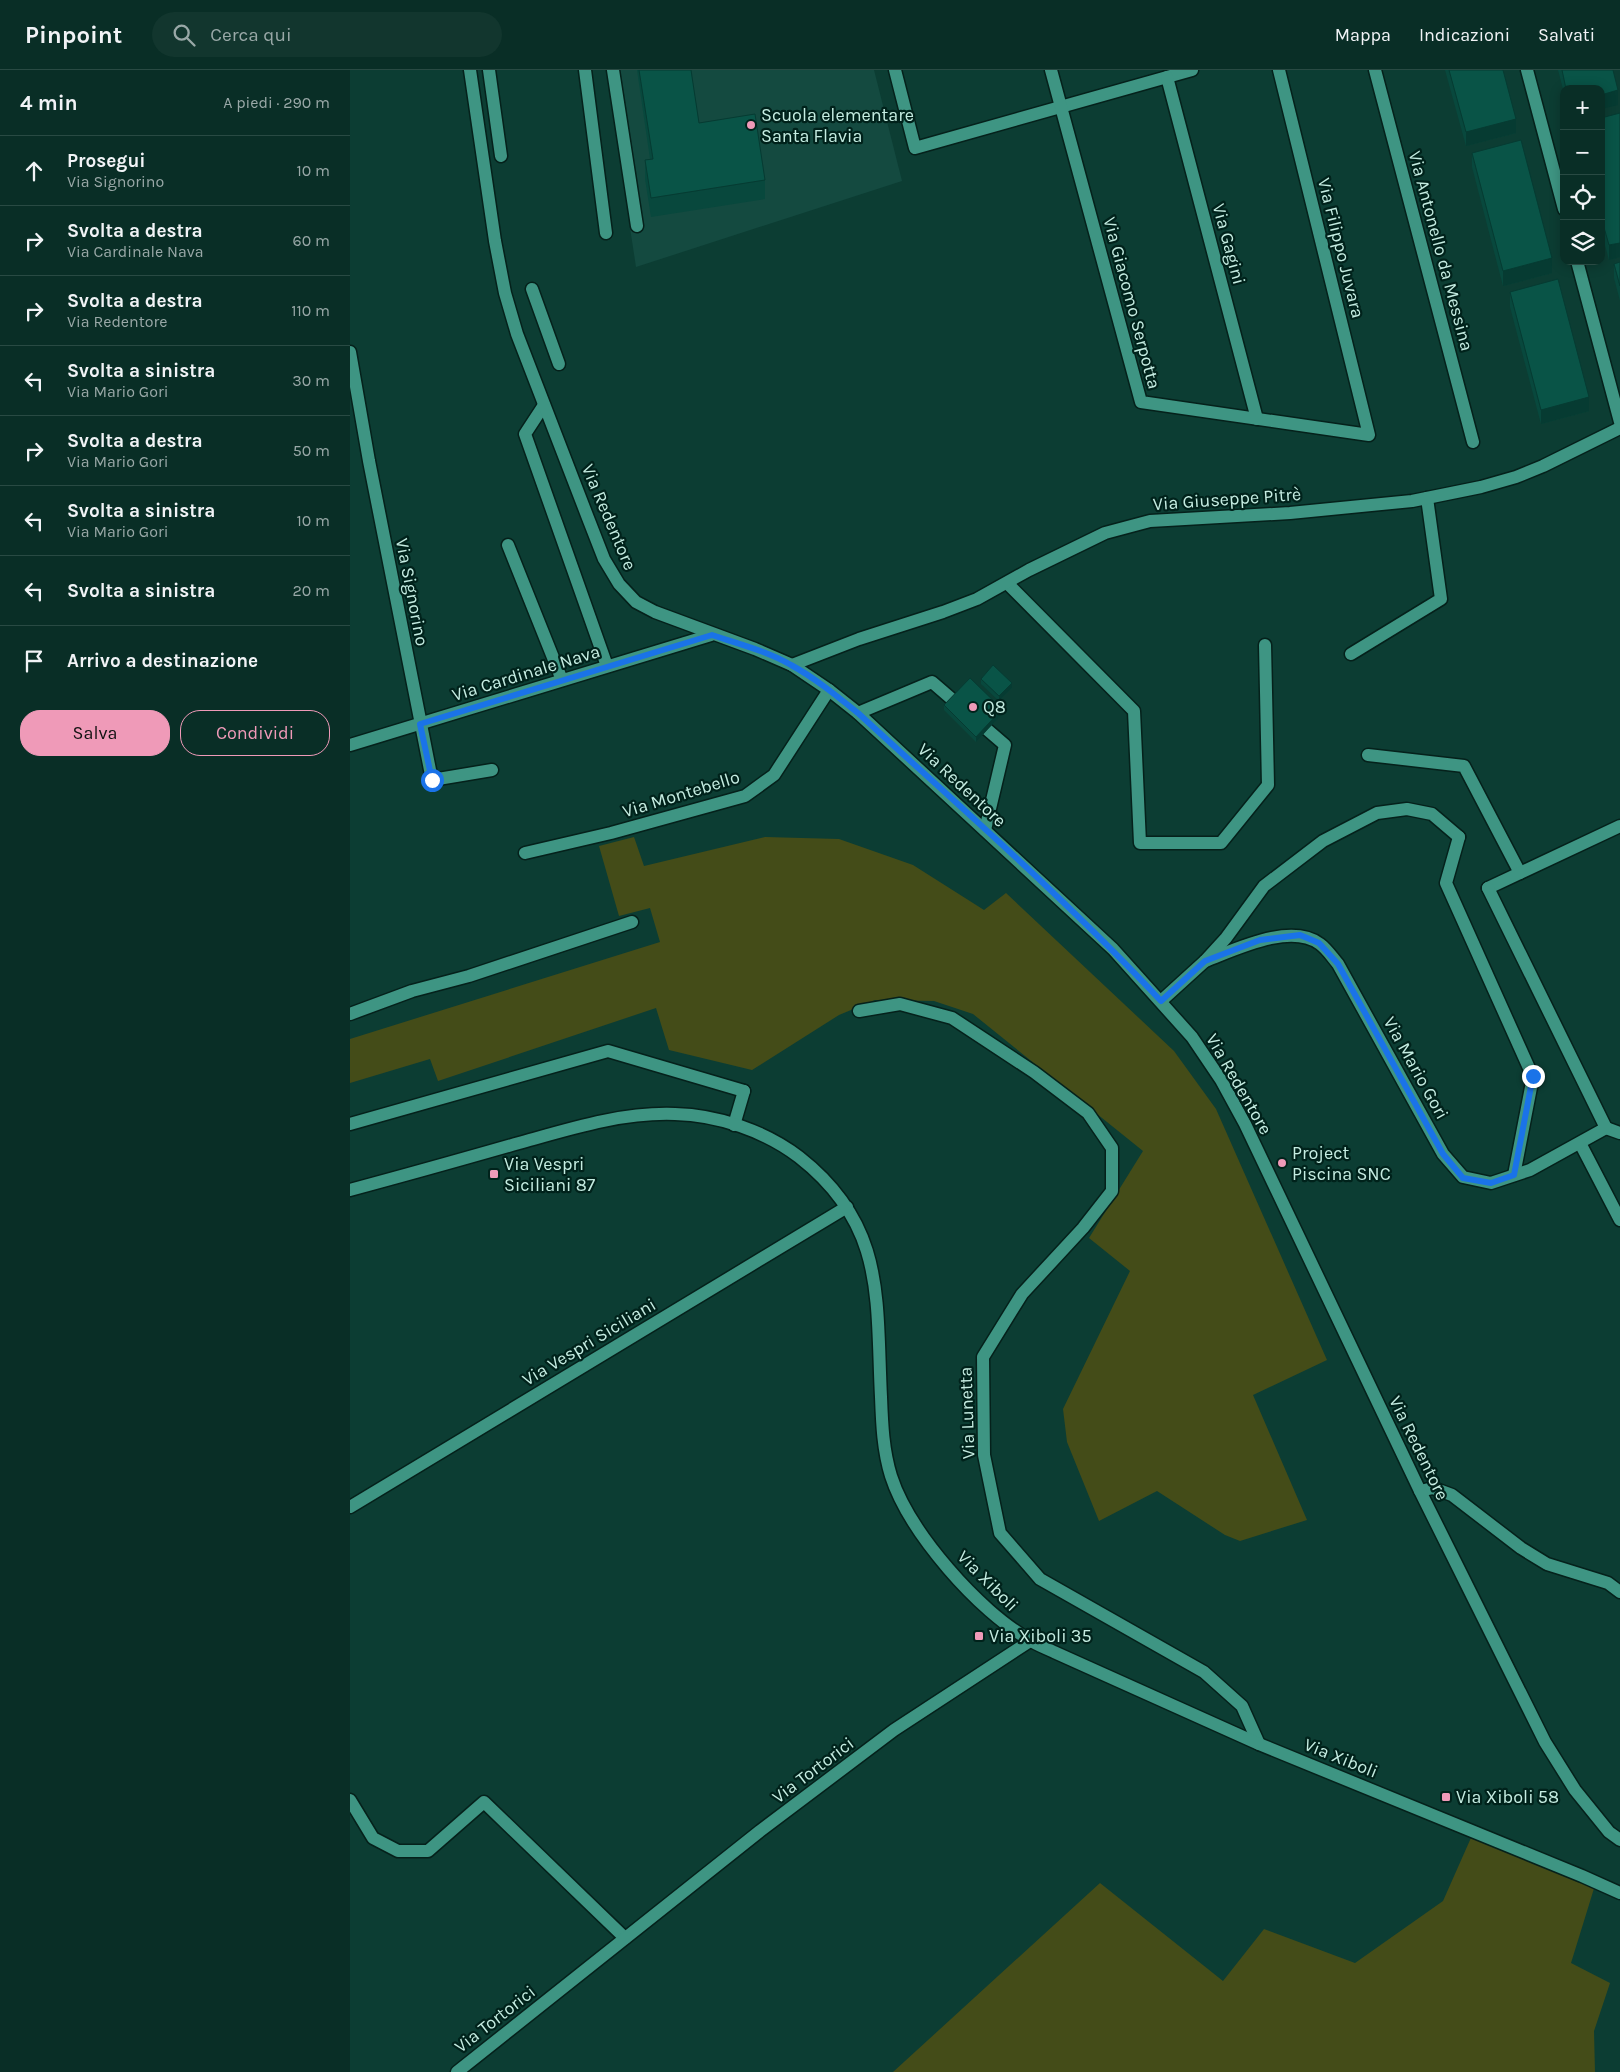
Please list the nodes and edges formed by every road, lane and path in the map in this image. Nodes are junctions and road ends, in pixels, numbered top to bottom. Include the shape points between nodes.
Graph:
1 (470, 70) edge
2 (489, 70) edge
3 (585, 70) edge
4 (613, 70) edge
5 (895, 70) edge
6 (1051, 70) edge
7 (1192, 70) edge
8 (1279, 70) edge
9 (1375, 70) edge
10 (1527, 70) edge
11 (1166, 77) junction
12 (1060, 106) junction
13 (500, 156) dead end
14 (1560, 195) edge
15 (637, 226) dead end
16 (606, 232) dead end
17 (1579, 265) edge
18 (532, 289) dead end
19 (350, 352) edge
20 (559, 364) dead end
21 (544, 405) junction
22 (1257, 419) junction
23 (1620, 422) edge
24 (1620, 428) edge
25 (1369, 434) joint
26 (1473, 442) dead end
27 (1427, 498) junction
28 (508, 544) dead end
29 (1007, 583) junction
30 (712, 635) junction
31 (1265, 645) dead end
32 (1352, 654) dead end
33 (792, 665) junction
34 (608, 666) junction
35 (562, 680) junction
36 (830, 690) junction
37 (858, 713) junction
38 (420, 724) junction
39 (350, 746) edge
40 (1368, 755) dead end
41 (492, 770) dead end
42 (1620, 826) edge
43 (985, 830) junction
44 (525, 853) dead end
45 (1520, 873) junction
46 (632, 922) dead end
47 (1205, 961) junction
48 (1161, 1001) junction
49 (858, 1011) dead end
50 (350, 1014) edge
51 (350, 1124) edge
52 (734, 1125) junction
53 (1606, 1128) junction
54 (1620, 1133) edge
55 (1580, 1143) junction
56 (1514, 1175) junction
57 (350, 1190) edge
58 (847, 1207) junction
59 (1620, 1220) edge
60 (1420, 1491) junction
61 (350, 1507) edge
62 (1620, 1592) edge
63 (1030, 1640) junction
64 (1259, 1744) junction
65 (350, 1800) edge
66 (1620, 1840) edge
67 (1620, 1893) edge
68 (626, 1938) junction
69 (457, 2072) edge

1 - 21 street, Via Redentore via 505,293
2 - 13 street
3 - 16 street
4 - 15 street
5 - 12 street via 915,148
6 - 12 street
7 - 11 street
8 - 25 street, Via Filippo Juvara
9 - 26 street, Via Antonello da Messina
10 - 14 street
11 - 12 street
11 - 22 street, Via Gagini
12 - 22 street, Via Giacomo Serpotta via 1141,402
17 - 23 street
18 - 20 street
19 - 38 street, Via Signorino
21 - 30 street, Via Redentore via 604,559 618,584 636,602
21 - 34 street via 525,434
22 - 25 street, Via Giacomo Serpotta
24 - 27 street, Via Giuseppe Pitrè via 1516,477
27 - 29 street, Via Giuseppe Pitrè via 1290,513 1150,521 1105,534
27 - 32 street via 1441,599
28 - 35 street
29 - 31 street via 1134,711 1140,843 1222,843 1268,784
29 - 33 street, Via Giuseppe Pitrè via 943,612
30 - 33 street, Via Redentore
30 - 34 street, Via Cardinale Nava
33 - 36 street, Via Redentore
34 - 35 street, Via Cardinale Nava
35 - 38 street, Via Cardinale Nava
36 - 37 street, Via Redentore
36 - 44 street, Via Montebello via 774,775 745,796
37 - 43 street, Via Redentore
37 - 43 street via 932,682 1005,745
38 - 39 street, Via Cardinale Nava
38 - 41 street, Via Signorino via 432,780
40 - 45 street via 1464,766
42 - 45 street
43 - 48 street, Via Redentore via 1112,949
45 - 53 street via 1488,888
46 - 50 street via 412,991
47 - 48 street, Via Mario Gori
47 - 56 street, Via Mario Gori via 1260,940 1300,935 1319,943 1338,964 1443,1154 1463,1178 1491,1183
47 - 56 street, Via Mario Gori via 1264,886 1323,842 1376,814 1407,809 1432,814 1459,837 1446,884 1533,1076
48 - 60 street, Via Redentore via 1192,1037 1245,1124
49 - 64 street, Via Lunetta via 900,1004 952,1018 1034,1072 1088,1113 1112,1148 1112,1191 1083,1228 1022,1294 983,1357 984,1455 1000,1533 1040,1579 1204,1672 1242,1706
51 - 52 street via 608,1051 744,1091
52 - 57 street via 706,1117 674,1114 586,1124
52 - 58 street, Via Xiboli via 791,1151 835,1190
53 - 54 street
53 - 55 street, Via Mario Gori
55 - 56 street, Via Mario Gori
55 - 59 street
58 - 61 street, Via Vespri Siciliani
58 - 63 street, Via Xiboli via 869,1252 876,1284 883,1442 892,1478 909,1513 948,1567 986,1607
60 - 62 street via 1433,1488 1452,1495 1547,1564 1608,1583
60 - 66 street, Via Redentore via 1545,1742 1575,1790 1609,1832
63 - 64 street, Via Xiboli
63 - 68 street, Via Tortorici via 894,1730
64 - 67 street, Via Xiboli
65 - 68 street via 373,1838 398,1851 428,1851 484,1802
68 - 69 street, Via Tortorici

